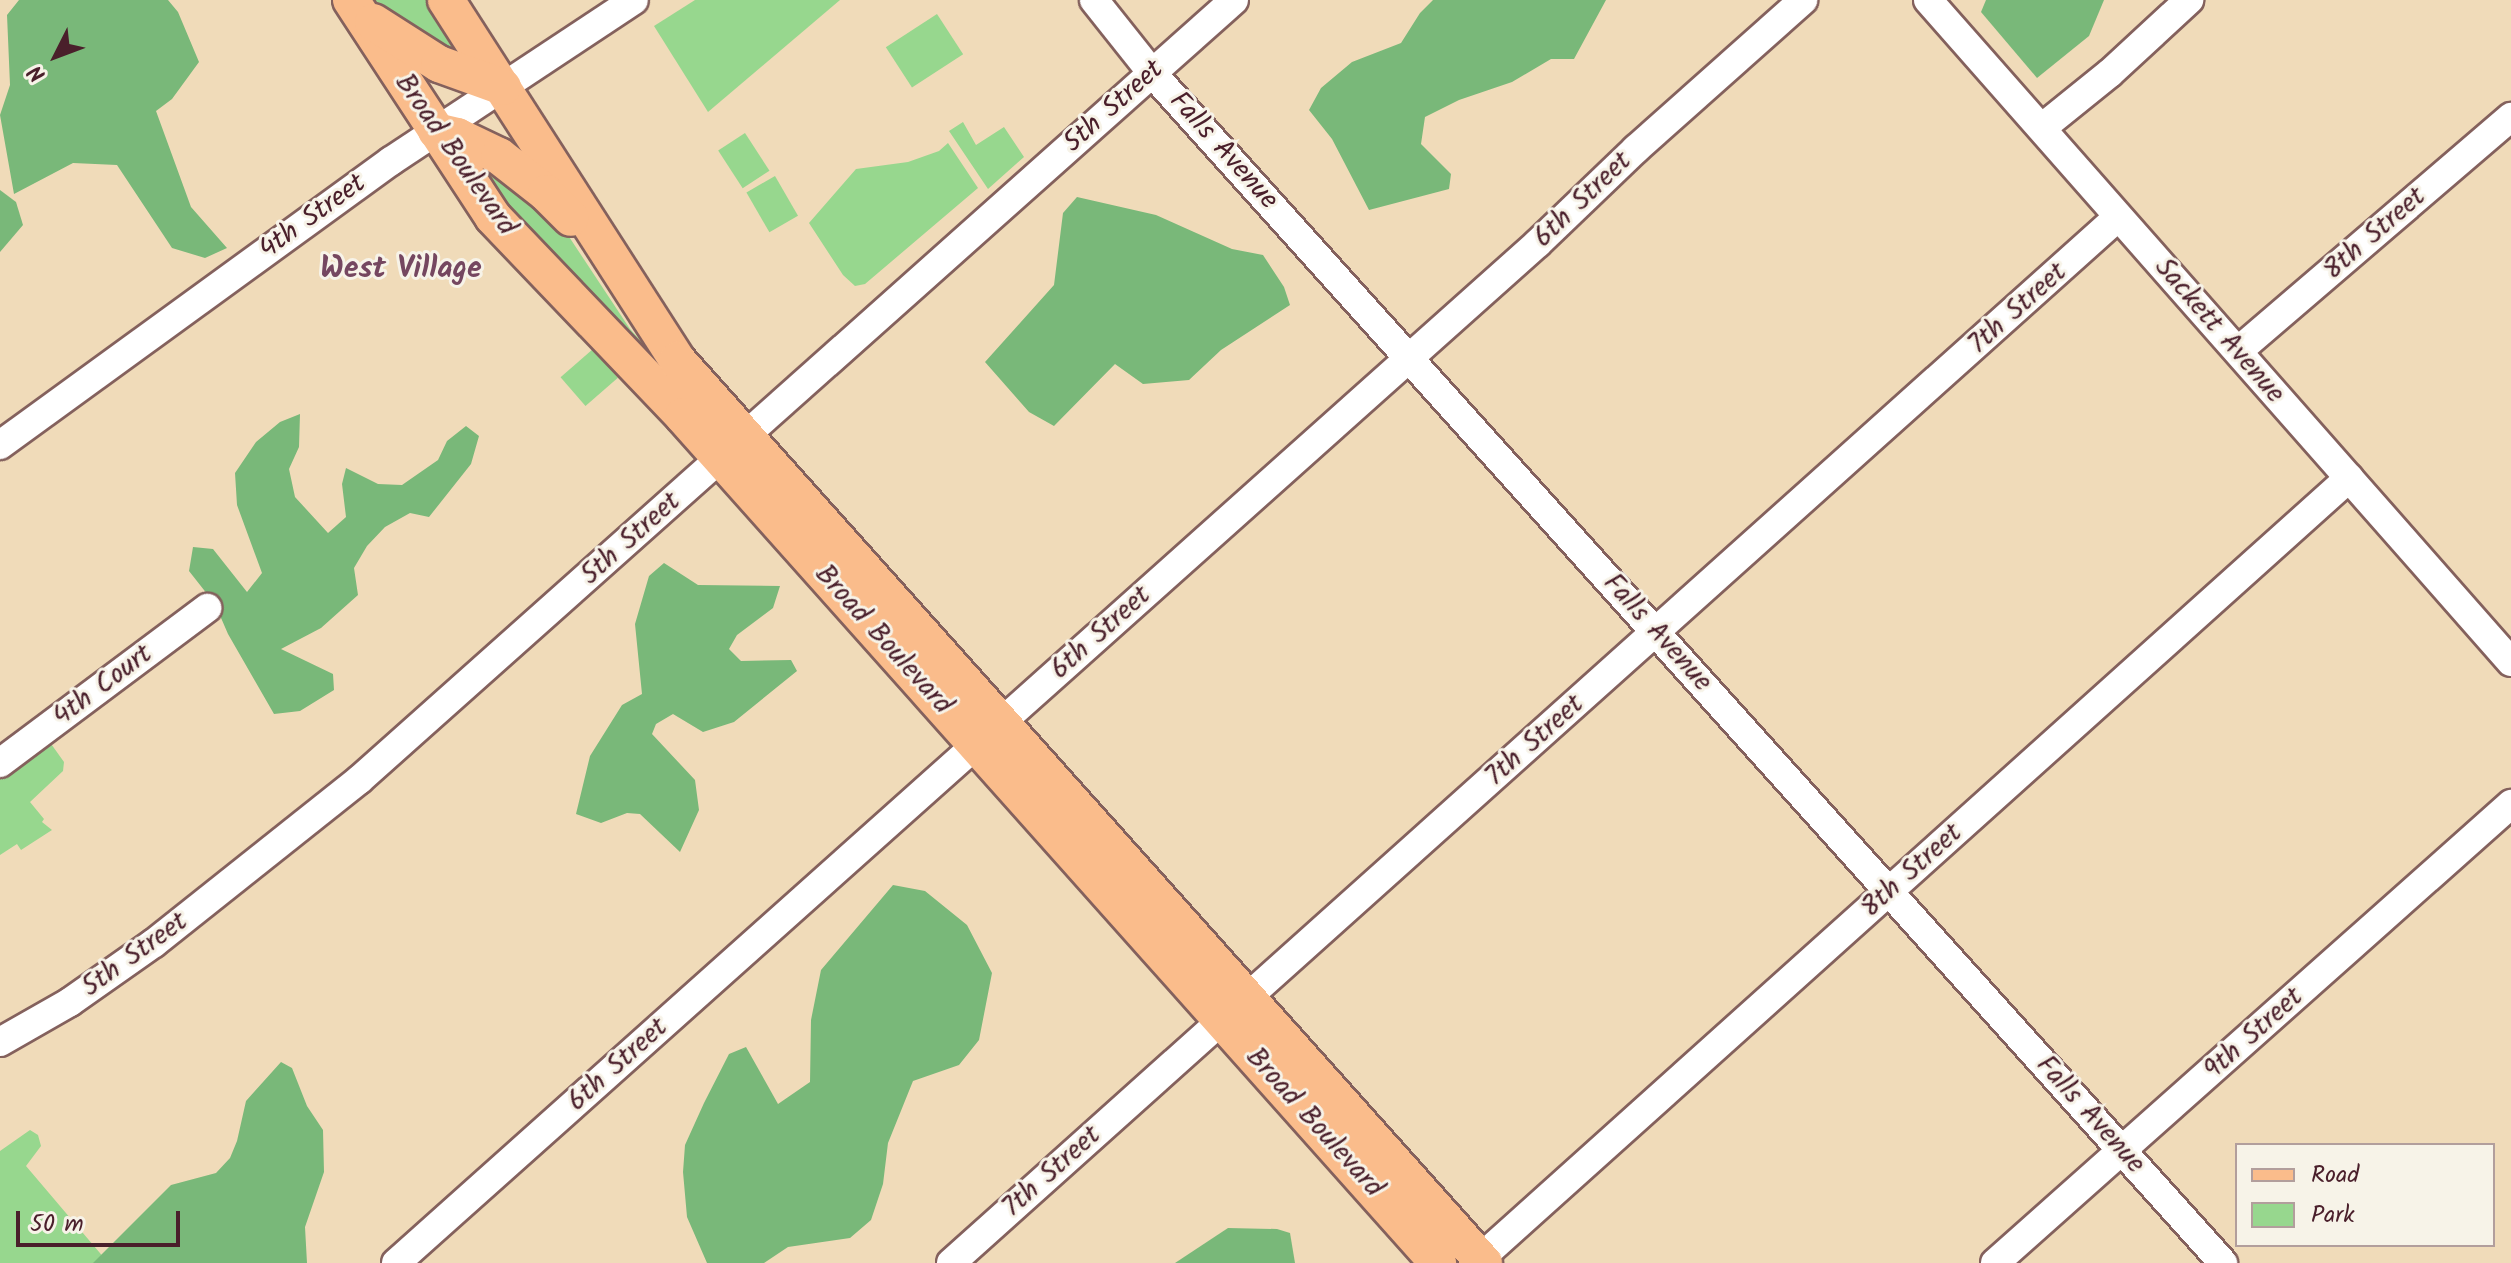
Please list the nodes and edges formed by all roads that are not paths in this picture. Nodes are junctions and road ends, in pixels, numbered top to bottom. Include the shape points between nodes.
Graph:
1 (446, 0) edge
2 (634, 0) edge
3 (1094, 0) edge
4 (1234, 0) edge
5 (1803, 0) edge
6 (1928, 0) edge
7 (2189, 0) edge
8 (354, 5) edge
9 (1152, 73) junction
10 (503, 87) junction
11 (2511, 117) edge
12 (2043, 127) junction
13 (436, 131) junction
14 (2118, 217) junction
15 (617, 265) junction
16 (2238, 351) junction
17 (1409, 358) junction
18 (0, 445) edge
19 (732, 448) junction
20 (2349, 478) junction
21 (207, 608) dead end
22 (1656, 632) junction
23 (2511, 662) edge
24 (989, 735) junction
25 (0, 763) edge
26 (2511, 804) edge
27 (1890, 891) junction
28 (1234, 1008) junction
29 (0, 1042) edge
30 (2123, 1151) junction
31 (1479, 1261) edge
32 (396, 1263) edge
33 (951, 1263) edge
34 (1438, 1263) edge
35 (1995, 1263) edge
36 (2223, 1263) edge

1 - 10 main road, Broad Boulevard
2 - 10 street, 4th Street
3 - 9 street, Falls Avenue
4 - 9 street, 5th Street
5 - 17 street, 6th Street
6 - 12 street, Sackett Avenue
7 - 12 street
8 - 10 main road via 427,58
8 - 13 main road, Broad Boulevard
9 - 17 street, Falls Avenue
9 - 19 street, 5th Street
10 - 13 street, 4th Street
10 - 15 main road, Broad Boulevard
11 - 16 street, 8th Street
12 - 14 street, Sackett Avenue
13 - 15 main road via 480,145 517,169
13 - 18 street, 4th Street
13 - 19 main road, Broad Boulevard via 503,228 619,345
14 - 16 street, Sackett Avenue
14 - 22 street, 7th Street
15 - 19 main road, Broad Boulevard
16 - 20 street, Sackett Avenue
17 - 22 street, Falls Avenue
17 - 24 street, 6th Street
19 - 24 main road, Broad Boulevard
19 - 29 street, 5th Street via 300,828 98,983
20 - 23 street, Sackett Avenue
20 - 27 street, 8th Street
21 - 25 street, 4th Court
22 - 27 street, Falls Avenue
22 - 28 street, 7th Street
24 - 28 main road, Broad Boulevard
24 - 32 street, 6th Street
26 - 30 street, 9th Street
27 - 30 street, Falls Avenue
27 - 31 street, 8th Street
28 - 31 main road, Broad Boulevard
28 - 33 street, 7th Street
28 - 34 main road, Broad Boulevard
30 - 35 street, 9th Street
30 - 36 street, Falls Avenue

